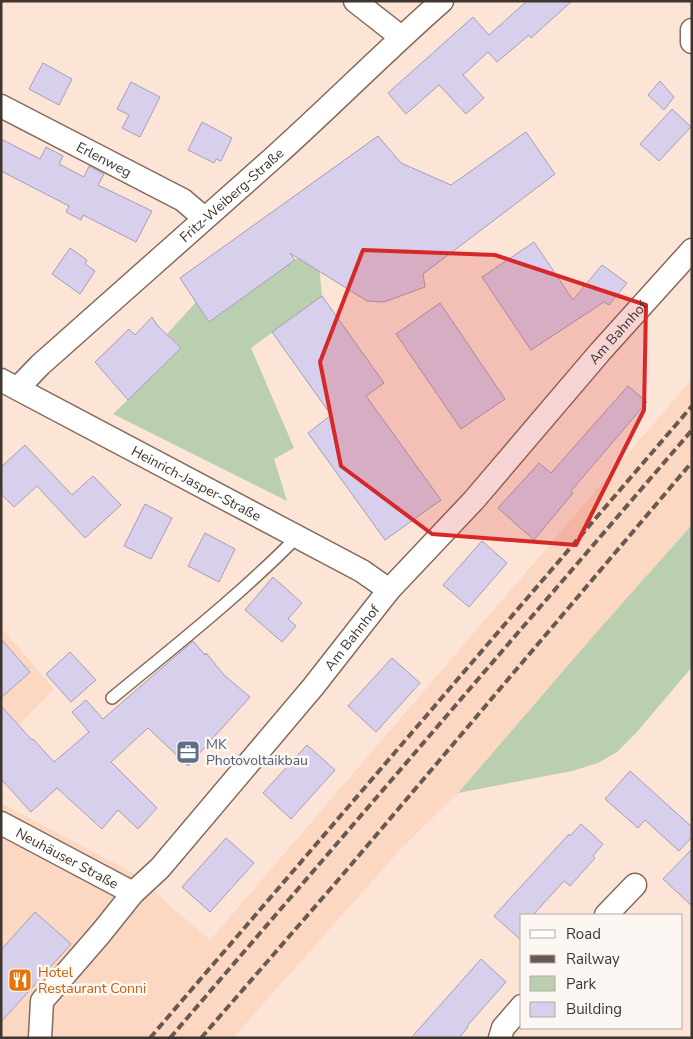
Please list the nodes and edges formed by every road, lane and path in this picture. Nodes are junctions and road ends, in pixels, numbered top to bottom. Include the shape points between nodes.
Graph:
1 (355, 1) edge
2 (442, 1) edge
3 (692, 30) edge
4 (402, 37) junction
5 (692, 42) edge
6 (1, 106) edge
7 (204, 218) junction
8 (692, 250) edge
9 (10, 384) edge
10 (297, 537) junction
11 (389, 590) junction
12 (112, 698) dead end
13 (1, 823) edge
14 (635, 885) dead end
15 (133, 893) junction
16 (607, 914) edge
17 (520, 1008) edge
18 (40, 1038) edge
19 (500, 1038) edge

1 - 4 street
2 - 4 street, Fritz-Weiberg-Straße
3 - 5 street
4 - 7 street, Fritz-Weiberg-Straße via 313,122
6 - 7 street, Erlenweg via 183,200
7 - 9 street, Fritz-Weiberg-Straße via 40,365
8 - 11 street, Am Bahnhof via 474,500
9 - 10 street, Heinrich-Jasper-Straße
10 - 11 street, Heinrich-Jasper-Straße via 362,571
10 - 12 lane via 212,616
11 - 15 street, Am Bahnhof via 313,687 167,860
13 - 15 street, Neuhäuser Straße
14 - 16 street
15 - 18 street, Am Bahnhof via 42,1001
17 - 19 street via 503,1028

